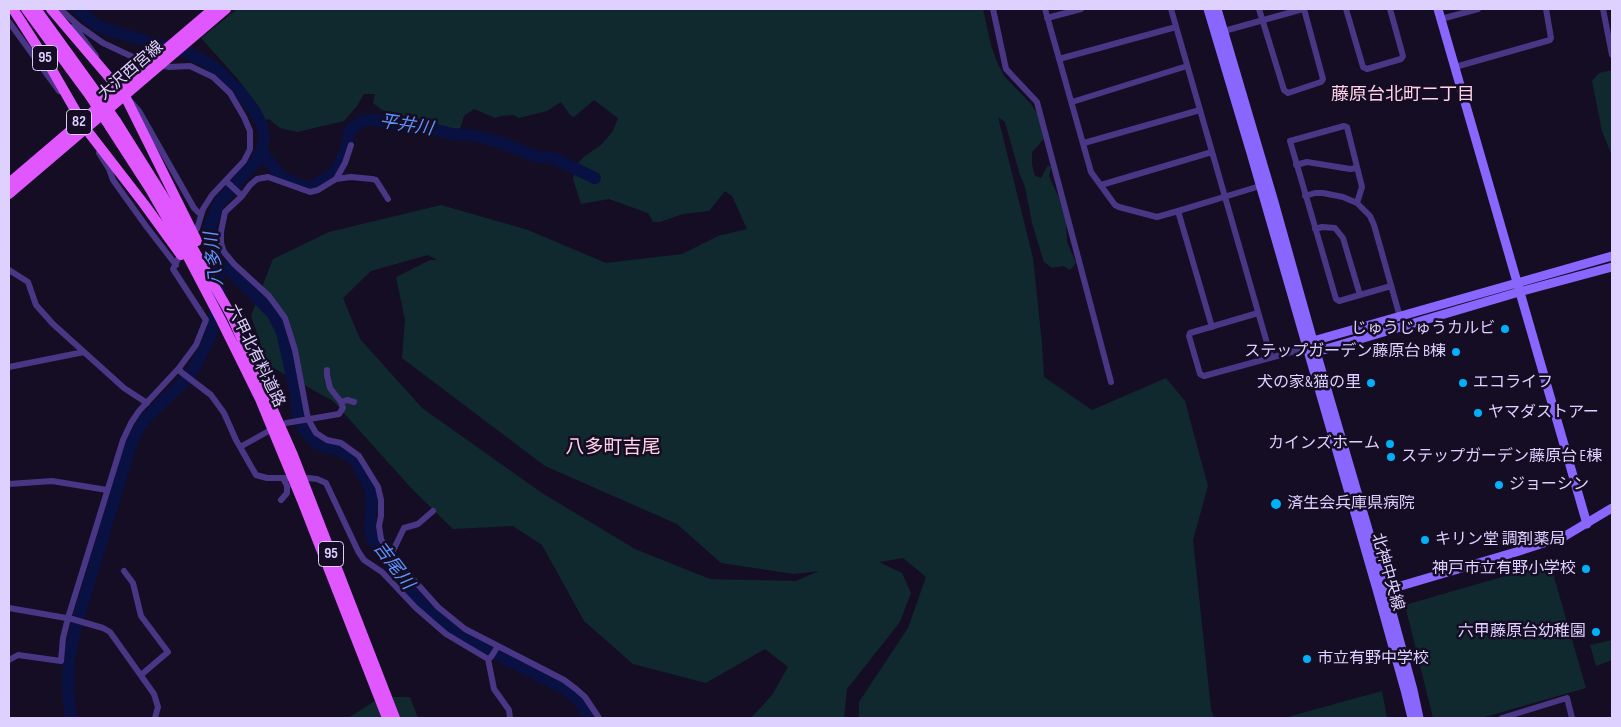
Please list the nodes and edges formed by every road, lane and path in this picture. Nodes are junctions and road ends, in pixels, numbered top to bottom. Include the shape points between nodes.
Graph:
1 (13, 9) edge
2 (26, 9) edge
3 (36, 9) edge
4 (58, 9) edge
5 (213, 9) edge
6 (226, 9) edge
7 (993, 9) edge
8 (1045, 9) edge
9 (1081, 9) edge
10 (1171, 9) edge
11 (1208, 9) edge
12 (1218, 9) edge
13 (1259, 9) edge
14 (1303, 9) edge
15 (1346, 9) edge
16 (1390, 9) edge
17 (1438, 9) edge
18 (1478, 9) edge
19 (1546, 9) edge
20 (1602, 9) edge
21 (1047, 18) junction
22 (1441, 19) junction
23 (1263, 20) junction
24 (9, 22) edge
25 (1176, 27) junction
26 (1224, 31) junction
27 (180, 42) junction
28 (1612, 55) edge
29 (1059, 59) junction
30 (155, 62) junction
31 (1188, 66) junction
32 (1455, 68) junction
33 (122, 92) junction
34 (93, 94) junction
35 (1072, 102) junction
36 (74, 109) junction
37 (1200, 110) junction
38 (113, 124) junction
39 (84, 125) junction
40 (95, 141) junction
41 (1084, 143) junction
42 (351, 145) dead end
43 (1212, 152) junction
44 (1296, 165) junction
45 (1357, 168) junction
46 (336, 179) junction
47 (227, 182) junction
48 (9, 183) edge
49 (1101, 185) junction
50 (1260, 186) junction
51 (9, 194) edge
52 (241, 195) junction
53 (1305, 196) junction
54 (1224, 198) junction
55 (388, 199) dead end
56 (1357, 203) junction
57 (1178, 211) junction
58 (201, 215) junction
59 (197, 229) dead end
60 (1315, 229) junction
61 (1612, 256) edge
62 (1612, 267) edge
63 (9, 270) edge
64 (1517, 283) junction
65 (214, 285) junction
66 (1391, 286) junction
67 (1519, 292) junction
68 (1360, 295) junction
69 (1258, 313) junction
70 (1400, 317) junction
71 (221, 320) junction
72 (1212, 327) junction
73 (1310, 344) junction
74 (84, 352) junction
75 (1316, 352) junction
76 (1271, 357) junction
77 (9, 367) edge
78 (180, 370) junction
79 (327, 370) dead end
80 (1111, 382) dead end
81 (342, 402) junction
82 (354, 402) dead end
83 (147, 403) junction
84 (306, 419) junction
85 (286, 423) dead end
86 (267, 432) dead end
87 (240, 447) junction
88 (308, 478) dead end
89 (9, 484) edge
90 (108, 490) junction
91 (281, 500) dead end
92 (1612, 508) edge
93 (433, 511) dead end
94 (1587, 524) junction
95 (391, 555) junction
96 (124, 571) dead end
97 (1382, 592) junction
98 (9, 608) edge
99 (70, 618) junction
100 (497, 647) junction
101 (490, 658) junction
102 (9, 660) edge
103 (141, 675) junction
104 (154, 718) edge
105 (387, 718) edge
106 (395, 718) edge
107 (510, 718) edge
108 (599, 718) edge
109 (1412, 718) edge
110 (1419, 718) edge
111 (1502, 718) edge
112 (1572, 718) edge

1 - 36 main road, 95
2 - 34 main road, 六甲北有料道路 / 95
3 - 34 main road, 六甲北有料道路 / 95
4 - 30 street via 103,43 135,58
4 - 33 main road
5 - 27 main road, 大沢西宮線 / 82
6 - 27 main road, 大沢西宮線 / 82
7 - 80 street via 1006,69 1037,102
8 - 21 street
9 - 21 street
10 - 25 street
11 - 50 street
12 - 26 street
13 - 23 street
14 - 23 street
14 - 23 street via 1323,79 1288,92 1284,90
15 - 16 street via 1363,67 1367,69 1402,59
17 - 22 street
18 - 22 street
19 - 32 street via 1550,40
20 - 28 street
21 - 29 street
22 - 32 street
23 - 26 street
24 - 36 street
25 - 29 street
25 - 31 street
26 - 73 street
27 - 30 main road, 大沢西宮線 / 82
29 - 35 street
30 - 33 main road, 大沢西宮線 / 82
30 - 47 street via 169,67 190,66 213,77 230,93 250,131 250,149
31 - 35 street
31 - 37 street
32 - 64 street
33 - 39 main road, 大沢西宮線 / 82
33 - 58 street via 139,111
33 - 65 main road via 202,250
34 - 38 main road, 六甲北有料道路 / 95, bridge
35 - 41 street
36 - 39 main road, 95
37 - 41 street
37 - 43 street
38 - 65 main road, 六甲北有料道路 / 95 via 163,196
38 - 71 main road, 六甲北有料道路 / 95
39 - 40 main road
39 - 48 main road, 大沢西宮線 / 82
39 - 51 main road, 大沢西宮線 / 82
40 - 71 main road via 170,239
40 - 78 street via 113,180 177,262 174,269 206,320 196,345
41 - 49 street via 1092,172
42 - 46 street
43 - 49 street
43 - 54 street
44 - 45 street via 1307,162
44 - 45 street via 1290,141 1344,126
44 - 53 street
45 - 56 street via 1362,187
46 - 52 street via 310,192 268,177 258,179
46 - 55 street via 376,180
47 - 52 street
47 - 58 street via 212,195
49 - 57 street via 1119,207 1157,216
50 - 54 street
50 - 73 street
52 - 84 street via 225,212 221,243 234,264 269,296 285,318 295,350
53 - 56 street via 1323,193
53 - 60 street
54 - 57 street
54 - 69 street
56 - 66 street via 1370,216
57 - 72 street
58 - 59 street
60 - 68 street via 1334,228 1343,238
60 - 68 street via 1336,299
61 - 64 street
62 - 67 street
63 - 74 street via 28,282 36,305
64 - 67 street
64 - 70 street
65 - 106 main road, 六甲北有料道路 / 95 via 231,315 293,455
66 - 68 street
66 - 70 street
67 - 75 street
67 - 94 street
69 - 72 street
69 - 76 street
70 - 73 street
71 - 105 main road, 六甲北有料道路 / 95 via 260,399
72 - 76 street via 1189,336 1200,374 1204,376
73 - 75 street
73 - 76 street
73 - 97 street, 北神中央線
74 - 77 street
74 - 83 street via 124,388
75 - 97 street
78 - 83 street
78 - 87 street via 210,394 224,413
79 - 81 street via 330,388
81 - 82 street
81 - 84 street via 339,414
83 - 90 street via 131,423 123,440
84 - 85 street
84 - 95 street via 316,433 350,448 368,468 381,500 381,539
86 - 87 street
87 - 91 street via 256,475 285,478 287,493
88 - 101 street via 326,484 364,560 382,572 446,634
89 - 90 street via 52,481
90 - 99 street
92 - 94 street
93 - 95 street via 418,524 404,528
94 - 97 street via 1565,536
95 - 100 street via 438,607 465,629
96 - 103 street via 134,583 141,616 168,652
97 - 109 street, 北神中央線
97 - 110 street, 北神中央線
98 - 99 street
99 - 102 street via 63,638 61,661 18,655
99 - 103 street via 110,632
100 - 101 street
100 - 108 street via 564,680 585,697
101 - 107 street via 494,689
103 - 104 street via 157,701
111 - 112 street via 1567,698

